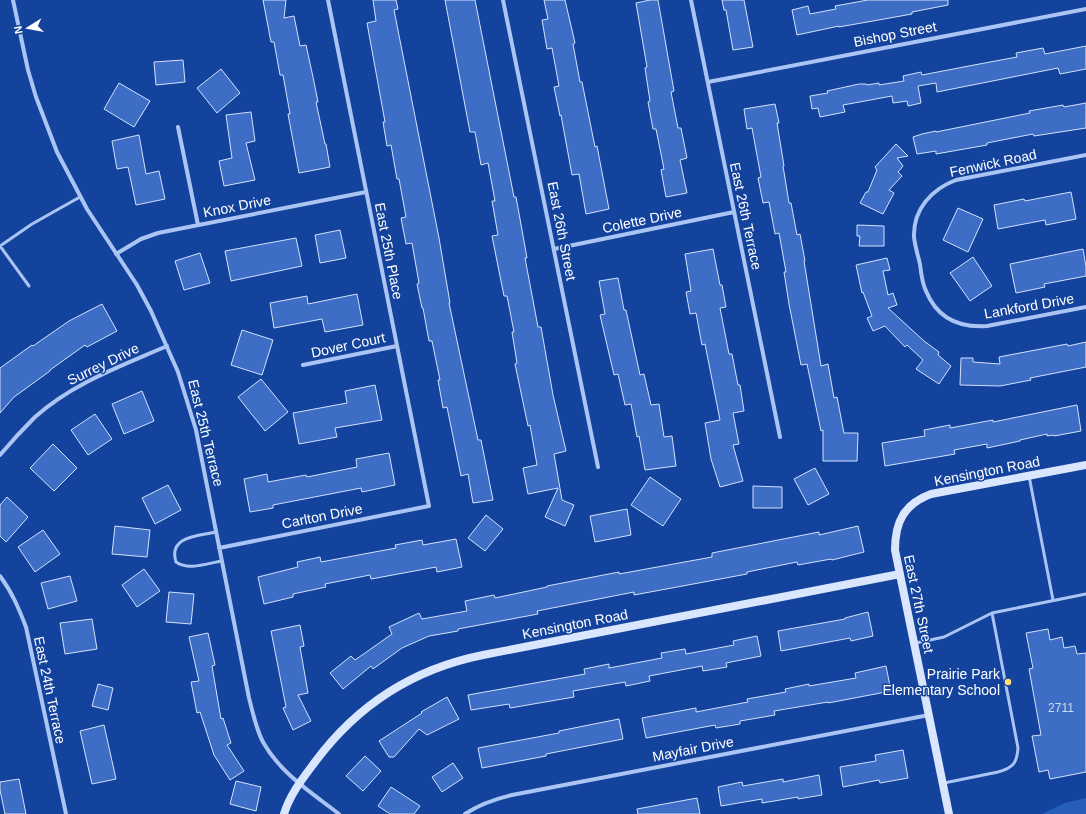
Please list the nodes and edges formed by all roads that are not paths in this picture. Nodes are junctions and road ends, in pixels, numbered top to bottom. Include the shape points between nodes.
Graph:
1 (13, 0) edge
2 (328, 0) edge
3 (503, 0) edge
4 (690, 0) edge
5 (1086, 9) edge
6 (708, 82) junction
7 (178, 127) dead end
8 (1086, 155) edge
9 (366, 192) junction
10 (80, 197) junction
11 (734, 212) junction
12 (198, 225) junction
13 (0, 246) edge
14 (554, 249) junction
15 (116, 254) junction
16 (919, 262) joint
17 (29, 286) dead end
18 (1086, 307) edge
19 (167, 346) junction
20 (397, 346) junction
21 (303, 365) dead end
22 (780, 437) dead end
23 (0, 455) edge
24 (1086, 465) edge
25 (598, 468) dead end
26 (1029, 476) junction
27 (429, 506) joint
28 (901, 517) joint
29 (216, 532) junction
30 (219, 548) junction
31 (222, 561) junction
32 (900, 574) junction
33 (0, 576) edge
34 (1086, 594) edge
35 (1053, 600) junction
36 (992, 613) junction
37 (914, 644) junction
38 (929, 715) junction
39 (943, 783) junction
40 (299, 784) junction
41 (66, 814) edge
42 (284, 814) edge
43 (339, 814) edge
44 (465, 814) edge
45 (949, 814) edge

1 - 10 street, East 25th Terrace via 21,43 36,97 57,152
2 - 9 street, East 25th Place
3 - 14 street, East 26th Street
4 - 6 street, East 26th Terrace
5 - 6 street, Bishop Street
6 - 11 street, East 26th Terrace
7 - 12 street
8 - 16 street, Fenwick Road via 956,180 933,192 924,202 915,225 914,237
9 - 12 street, Knox Drive
9 - 20 street, East 25th Place
10 - 13 lane via 32,224
10 - 15 street, East 25th Terrace
11 - 14 street, Colette Drive
11 - 22 street, East 26th Terrace
12 - 15 street, Knox Drive via 152,235
13 - 17 lane
14 - 25 street, East 26th Street
15 - 19 street, East 25th Terrace via 137,285
16 - 18 street, Lankford Drive via 925,290 931,301 940,312 963,325 987,326
19 - 23 street, Surrey Drive via 101,374 53,403
19 - 29 street, East 25th Terrace via 196,430
20 - 21 street, Dover Court
20 - 27 street, East 25th Place
24 - 26 street, Kensington Road
26 - 28 street, Kensington Road via 931,494 913,504
26 - 35 lane
27 - 30 street, Carlton Drive
28 - 32 street, East 27th Street via 895,539
29 - 30 street, East 25th Terrace
29 - 31 lane via 179,542 174,556 176,562 190,567
30 - 31 street, East 25th Terrace
31 - 40 street, East 25th Terrace via 255,720 263,742 272,756
32 - 37 street, East 27th Street
32 - 40 street, Kensington Road via 483,655 444,665 394,688 358,715 339,732
33 - 41 street, East 24th Terrace via 9,588 26,627
34 - 35 lane
35 - 36 lane
36 - 37 lane via 944,637
36 - 39 lane via 1018,748 1017,758 1007,770
37 - 38 street, East 27th Street
38 - 39 street, East 27th Street
38 - 44 street, Mayfair Drive via 512,795 492,800
39 - 45 street, East 27th Street
40 - 42 street
40 - 43 street, East 25th Terrace

